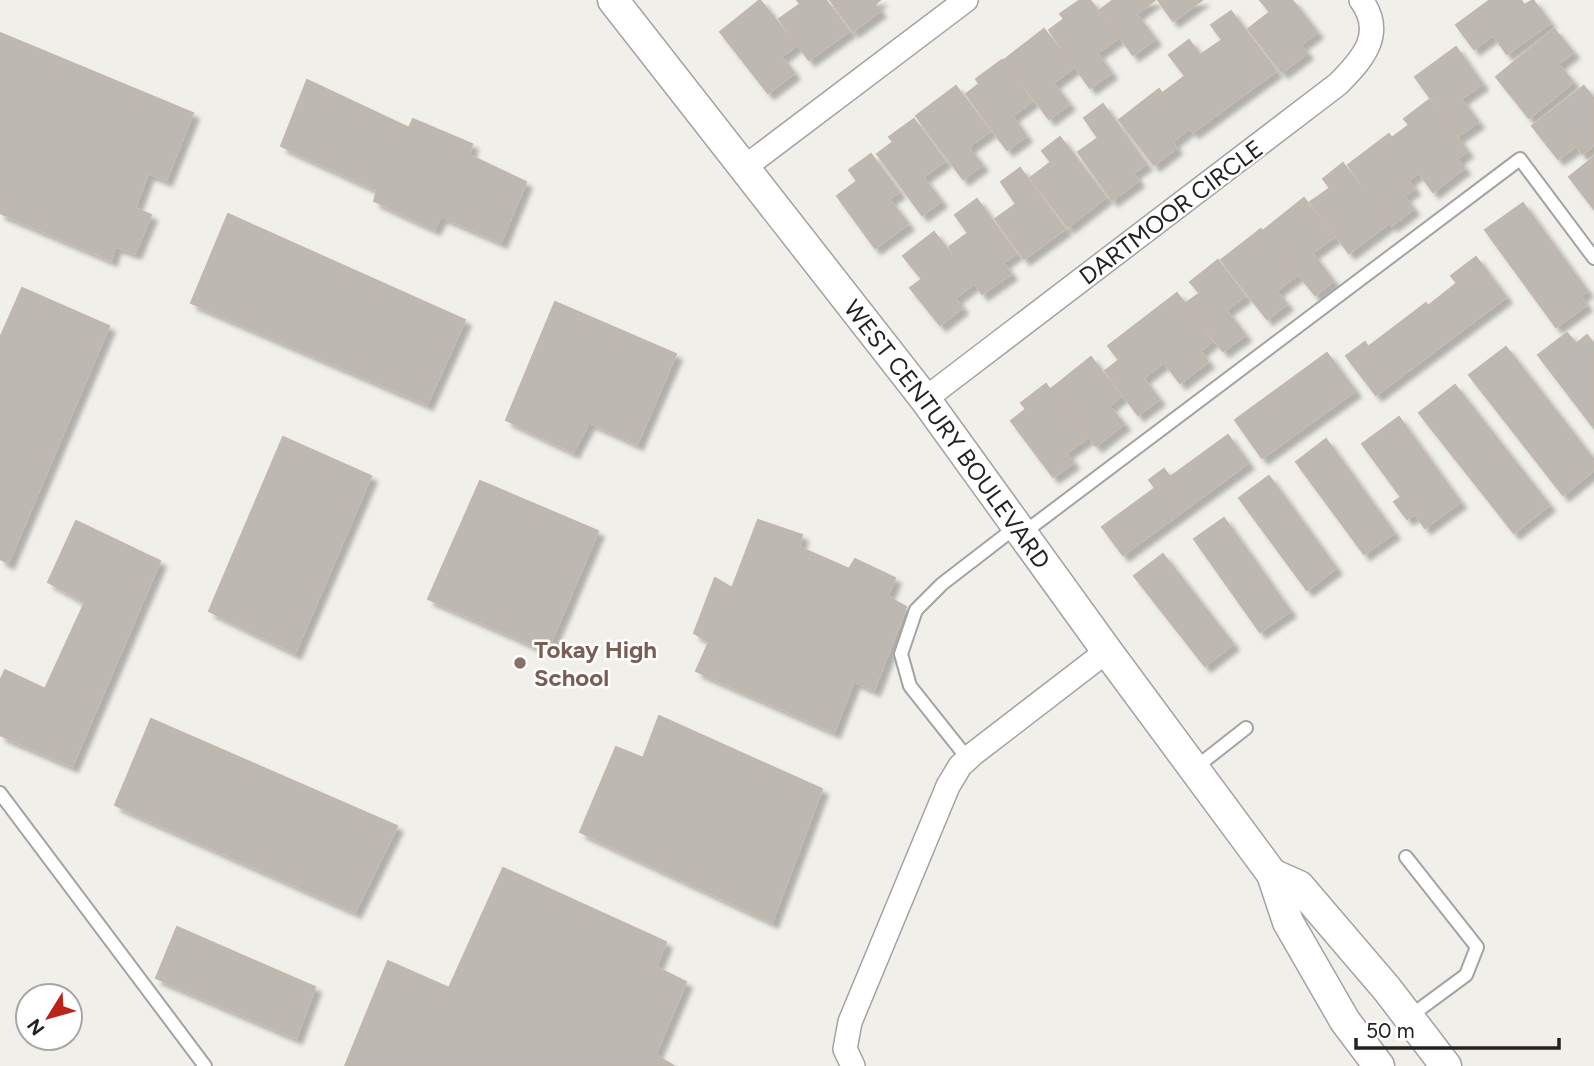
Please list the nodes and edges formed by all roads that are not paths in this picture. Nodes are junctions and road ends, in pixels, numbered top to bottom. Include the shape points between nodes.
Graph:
1 (613, 0) edge
2 (966, 0) edge
3 (1361, 0) edge
4 (745, 167) junction
5 (1594, 258) edge
6 (925, 399) junction
7 (1020, 530) junction
8 (1107, 651) junction
9 (1247, 728) dead end
10 (968, 759) junction
11 (1195, 768) junction
12 (0, 793) edge
13 (1406, 857) dead end
14 (1272, 874) junction
15 (1409, 1017) junction
16 (205, 1066) edge
17 (853, 1066) edge
18 (1380, 1066) edge
19 (1446, 1066) edge

1 - 4 street, WEST CENTURY BOULEVARD
2 - 4 street
3 - 6 street, DARTMOOR CIRCLE via 1371,18 1371,40 1361,61 1338,84
4 - 6 street, WEST CENTURY BOULEVARD
5 - 7 lane via 1520,159
6 - 7 street, WEST CENTURY BOULEVARD
7 - 8 street, WEST CENTURY BOULEVARD
7 - 10 lane via 942,584 916,610 901,654 910,686
8 - 10 street
8 - 11 street, WEST CENTURY BOULEVARD
9 - 11 lane
10 - 17 street via 948,786 850,1022 845,1049
11 - 14 street, WEST CENTURY BOULEVARD
12 - 16 lane
13 - 15 lane via 1477,947 1466,975
14 - 15 street, WEST CENTURY BOULEVARD via 1299,886
14 - 18 street, WEST CENTURY BOULEVARD via 1287,922 1345,1021
15 - 19 street, WEST CENTURY BOULEVARD

